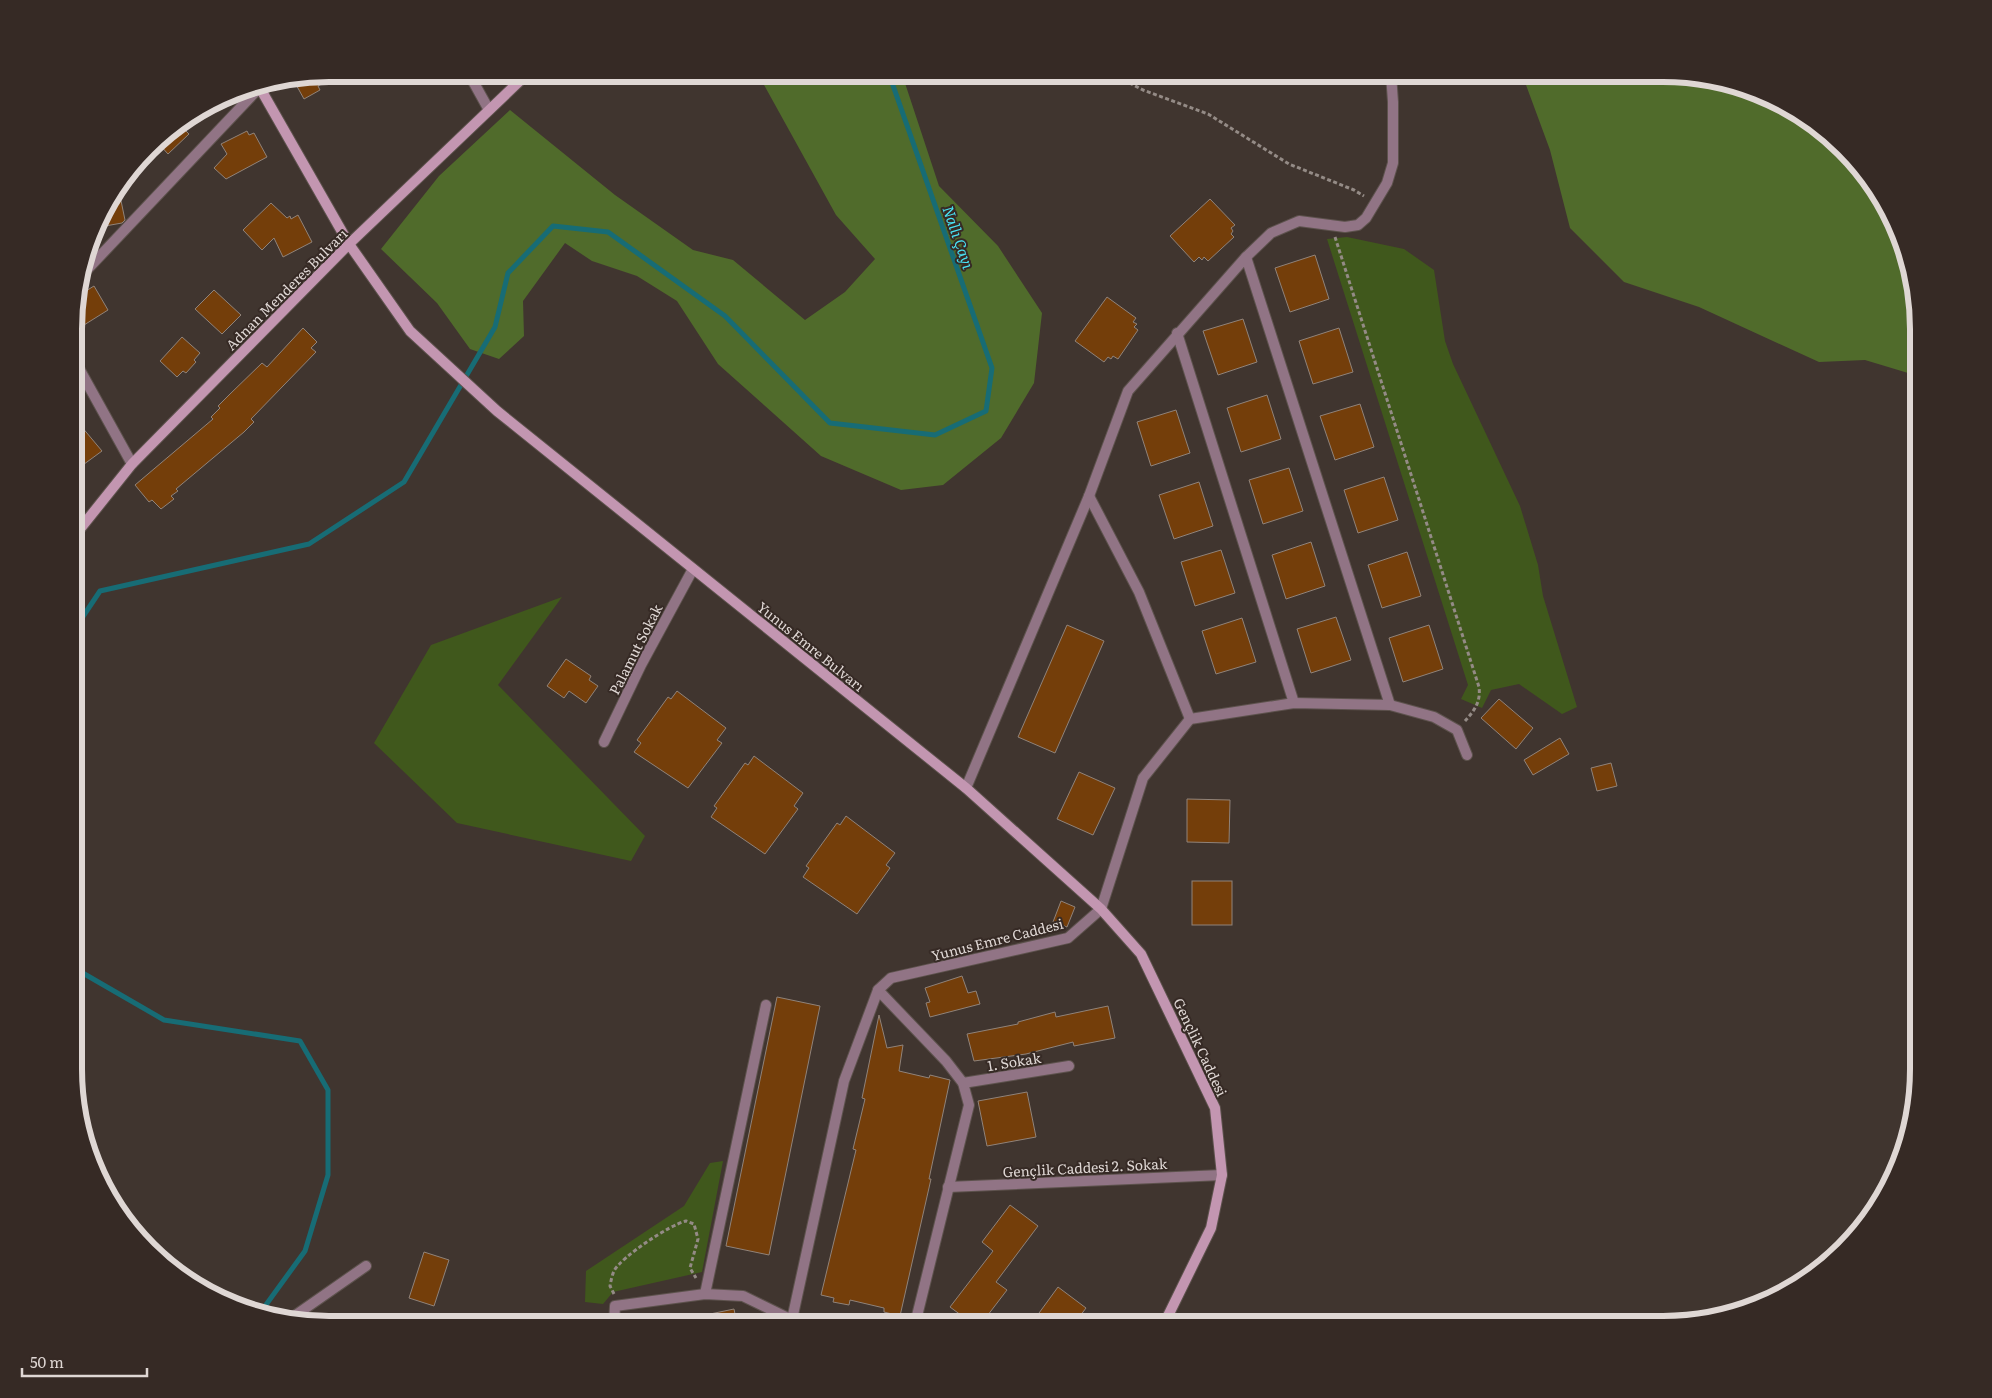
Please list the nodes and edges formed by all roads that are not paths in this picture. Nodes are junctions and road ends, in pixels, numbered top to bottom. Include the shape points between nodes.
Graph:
1 (473, 82) edge
2 (519, 82) edge
3 (1391, 82) edge
4 (261, 92) edge
5 (252, 95) edge
6 (489, 110) junction
7 (349, 244) junction
8 (1246, 257) junction
9 (91, 266) edge
10 (1178, 333) junction
11 (82, 374) edge
12 (132, 464) junction
13 (1089, 496) junction
14 (82, 526) edge
15 (693, 569) junction
16 (1294, 703) junction
17 (1390, 705) junction
18 (1190, 719) junction
19 (604, 742) dead end
20 (1467, 755) dead end
21 (966, 788) junction
22 (1101, 909) junction
23 (878, 990) junction
24 (766, 1005) dead end
25 (1069, 1066) dead end
26 (963, 1084) junction
27 (1222, 1175) junction
28 (948, 1187) junction
29 (366, 1266) dead end
30 (705, 1294) junction
31 (298, 1313) edge
32 (616, 1316) edge
33 (780, 1316) edge
34 (792, 1316) edge
35 (917, 1316) edge
36 (1168, 1316) edge

1 - 6 street
2 - 6 street, Adnan Menderes Bulvarı
3 - 8 street via 1393,163 1387,183 1366,218 1358,225 1345,227 1299,221 1271,233
4 - 7 street
5 - 9 street
6 - 7 street, Adnan Menderes Bulvarı
7 - 12 street, Adnan Menderes Bulvarı
7 - 15 street, Yunus Emre Bulvarı via 410,331 444,364 497,412
8 - 10 street
8 - 17 street
10 - 13 street via 1128,391
10 - 16 street
11 - 12 street
12 - 14 street, Adnan Menderes Bulvarı
13 - 18 street via 1139,592
13 - 21 street
15 - 19 street, Palamut Sokak
15 - 21 street, Yunus Emre Bulvarı
16 - 17 street
16 - 18 street
17 - 20 street via 1434,716 1457,730
18 - 22 street via 1143,778
21 - 22 street, Yunus Emre Bulvarı
22 - 23 street, Yunus Emre Caddesi via 1068,938 891,978
22 - 27 street, Gençlik Caddesi via 1141,954 1214,1108
23 - 26 street via 946,1060
23 - 34 street via 844,1081
24 - 30 street
25 - 26 street, 1. Sokak
26 - 28 street via 969,1105
27 - 28 street, Gençlik Caddesi 2. Sokak
27 - 36 street, Gençlik Caddesi via 1211,1228
28 - 35 street
29 - 31 street
30 - 32 street via 618,1306
30 - 33 street via 743,1296

